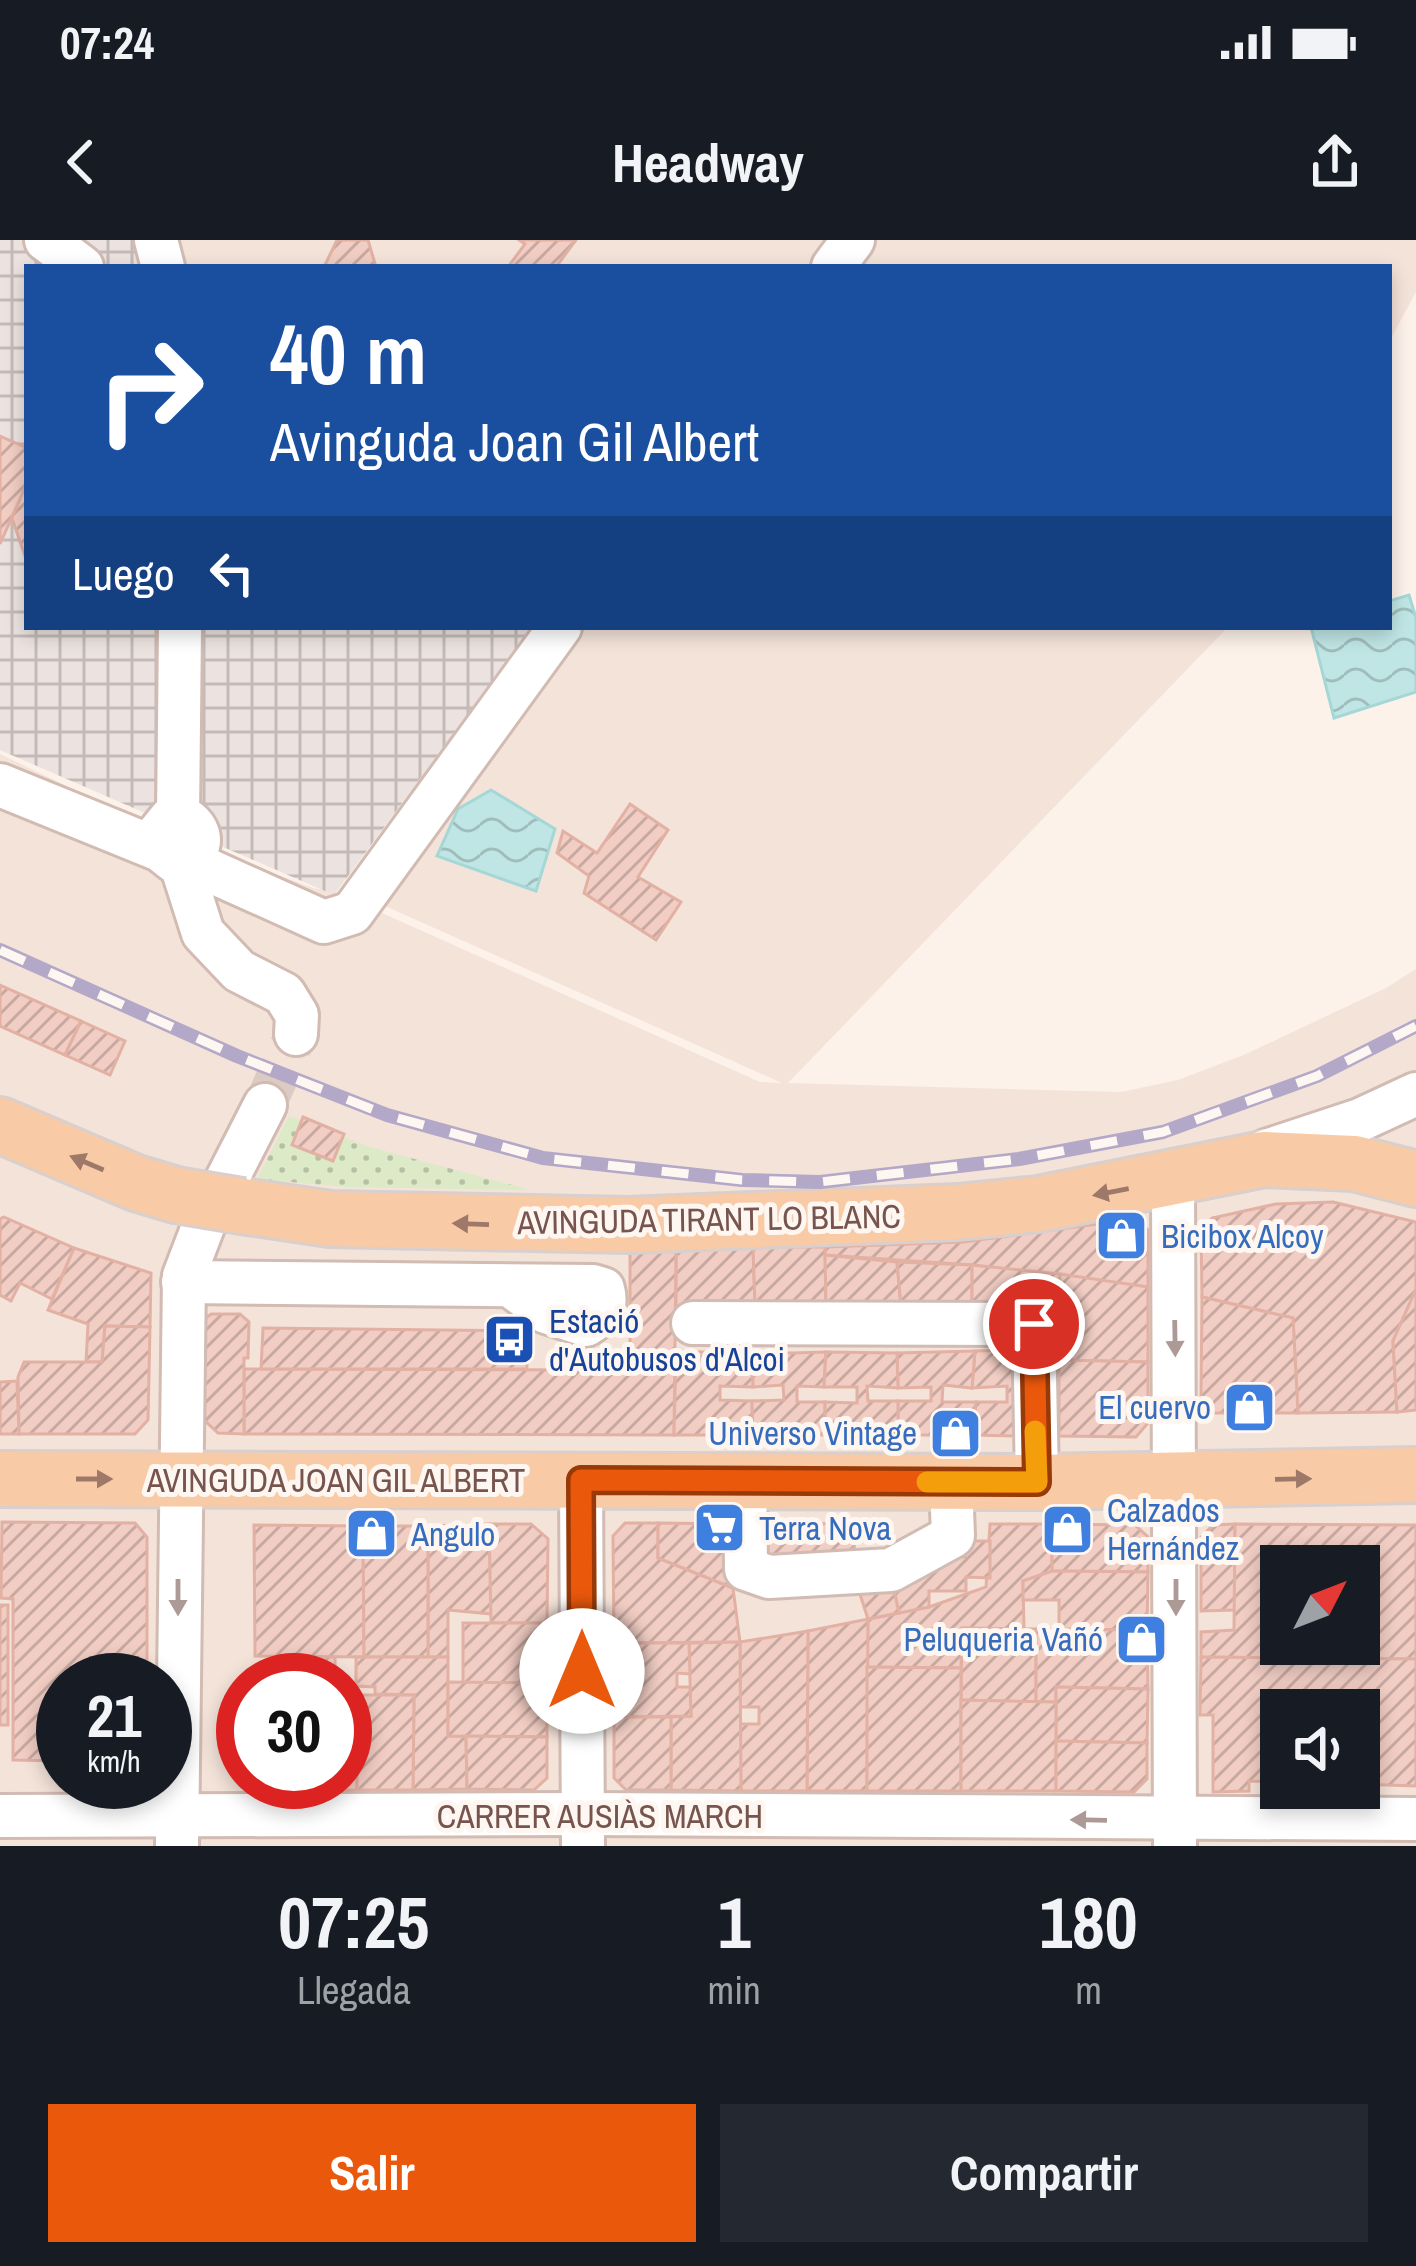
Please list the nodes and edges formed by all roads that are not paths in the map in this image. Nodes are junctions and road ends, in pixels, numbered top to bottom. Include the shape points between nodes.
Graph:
1 (46, 240) edge
2 (78, 264) edge
3 (180, 630) edge
4 (558, 630) edge
5 (0, 785) edge
6 (176, 847) junction
7 (296, 1034) dead end
8 (1416, 1094) edge
9 (265, 1105) tunnel mouth
10 (0, 1125) edge
11 (1225, 1165) junction
12 (1173, 1179) junction
13 (1416, 1179) edge
14 (184, 1282) junction
15 (512, 1287) dead end
16 (693, 1323) dead end
17 (1416, 1475) edge
18 (0, 1479) edge
19 (179, 1480) junction
20 (581, 1480) junction
21 (1176, 1480) junction
22 (745, 1481) junction
23 (951, 1482) junction
24 (1037, 1482) junction
25 (0, 1816) edge
26 (1416, 1819) edge
27 (583, 1830) edge
28 (177, 1831) edge
29 (1175, 1833) edge

1 - 2 street
3 - 6 street
4 - 6 street via 363,901 340,919 324,922
5 - 6 street
6 - 7 street via 203,933 239,971 284,994 297,1015
8 - 11 street, AVINGUDA TIRANT LO BLANC
9 - 14 street via 191,1251
12 -> 10 main road, AVINGUDA TIRANT LO BLANC, bridge via 956,1212 628,1225 330,1219 176,1195
11 - 12 main road, AVINGUDA TIRANT LO BLANC
11 - 13 main road via 1318,1159
12 -> 21 street
14 - 15 street
14 - 19 street
16 - 24 street via 1034,1324
21 -> 17 main road, AVINGUDA JOAN GIL ALBERT
18 -> 19 main road, AVINGUDA JOAN GIL ALBERT
19 - 20 main road, AVINGUDA JOAN GIL ALBERT
19 -> 28 street
20 - 22 main road, AVINGUDA JOAN GIL ALBERT
20 - 27 street
21 - 24 main road, AVINGUDA JOAN GIL ALBERT
21 -> 29 street
22 - 23 main road, AVINGUDA JOAN GIL ALBERT
22 - 23 street via 746,1569 770,1577 891,1570 953,1536
23 - 24 main road, AVINGUDA JOAN GIL ALBERT
25 - 28 street, CARRER AUSIÀS MARCH
26 - 29 street, CARRER AUSIÀS MARCH
27 - 28 street, CARRER AUSIÀS MARCH
29 -> 27 street, CARRER AUSIÀS MARCH

